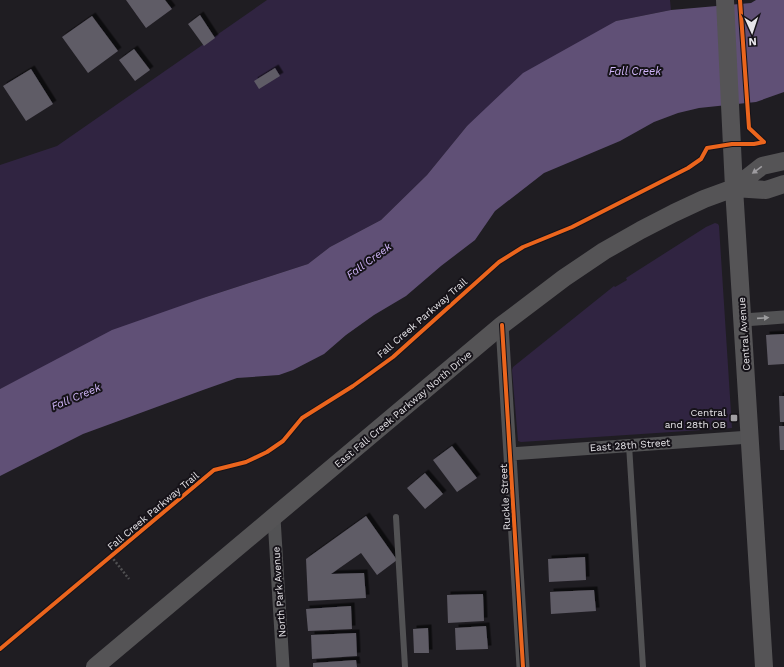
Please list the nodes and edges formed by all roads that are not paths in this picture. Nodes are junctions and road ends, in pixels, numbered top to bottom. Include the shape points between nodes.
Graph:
1 (725, 0) edge
2 (784, 161) edge
3 (784, 184) edge
4 (734, 188) junction
5 (784, 317) edge
6 (743, 320) junction
7 (502, 326) junction
8 (750, 437) junction
9 (629, 445) junction
10 (510, 454) junction
11 (396, 517) dead end
12 (274, 518) junction
13 (95, 667) edge
14 (283, 667) edge
15 (406, 667) edge
16 (523, 667) edge
17 (643, 667) edge
18 (764, 667) edge

1 - 4 main road, Central Avenue
2 -> 4 main road, East Fall Creek Parkway North Drive via 762,166
3 - 4 main road, East Fall Creek Parkway North Drive via 766,190
4 - 6 main road, Central Avenue
4 - 7 main road, East Fall Creek Parkway North Drive via 674,213 604,250
6 -> 5 street
6 - 8 main road, Central Avenue
7 - 10 street, Ruckle Street
7 - 12 main road, East Fall Creek Parkway North Drive
8 - 9 street, East 28th Street
8 - 18 main road, Central Avenue
9 - 10 street, East 28th Street
9 - 17 lane
10 - 16 street, Ruckle Street
11 - 15 lane
12 - 13 main road, East Fall Creek Parkway North Drive
12 - 14 street, North Park Avenue

